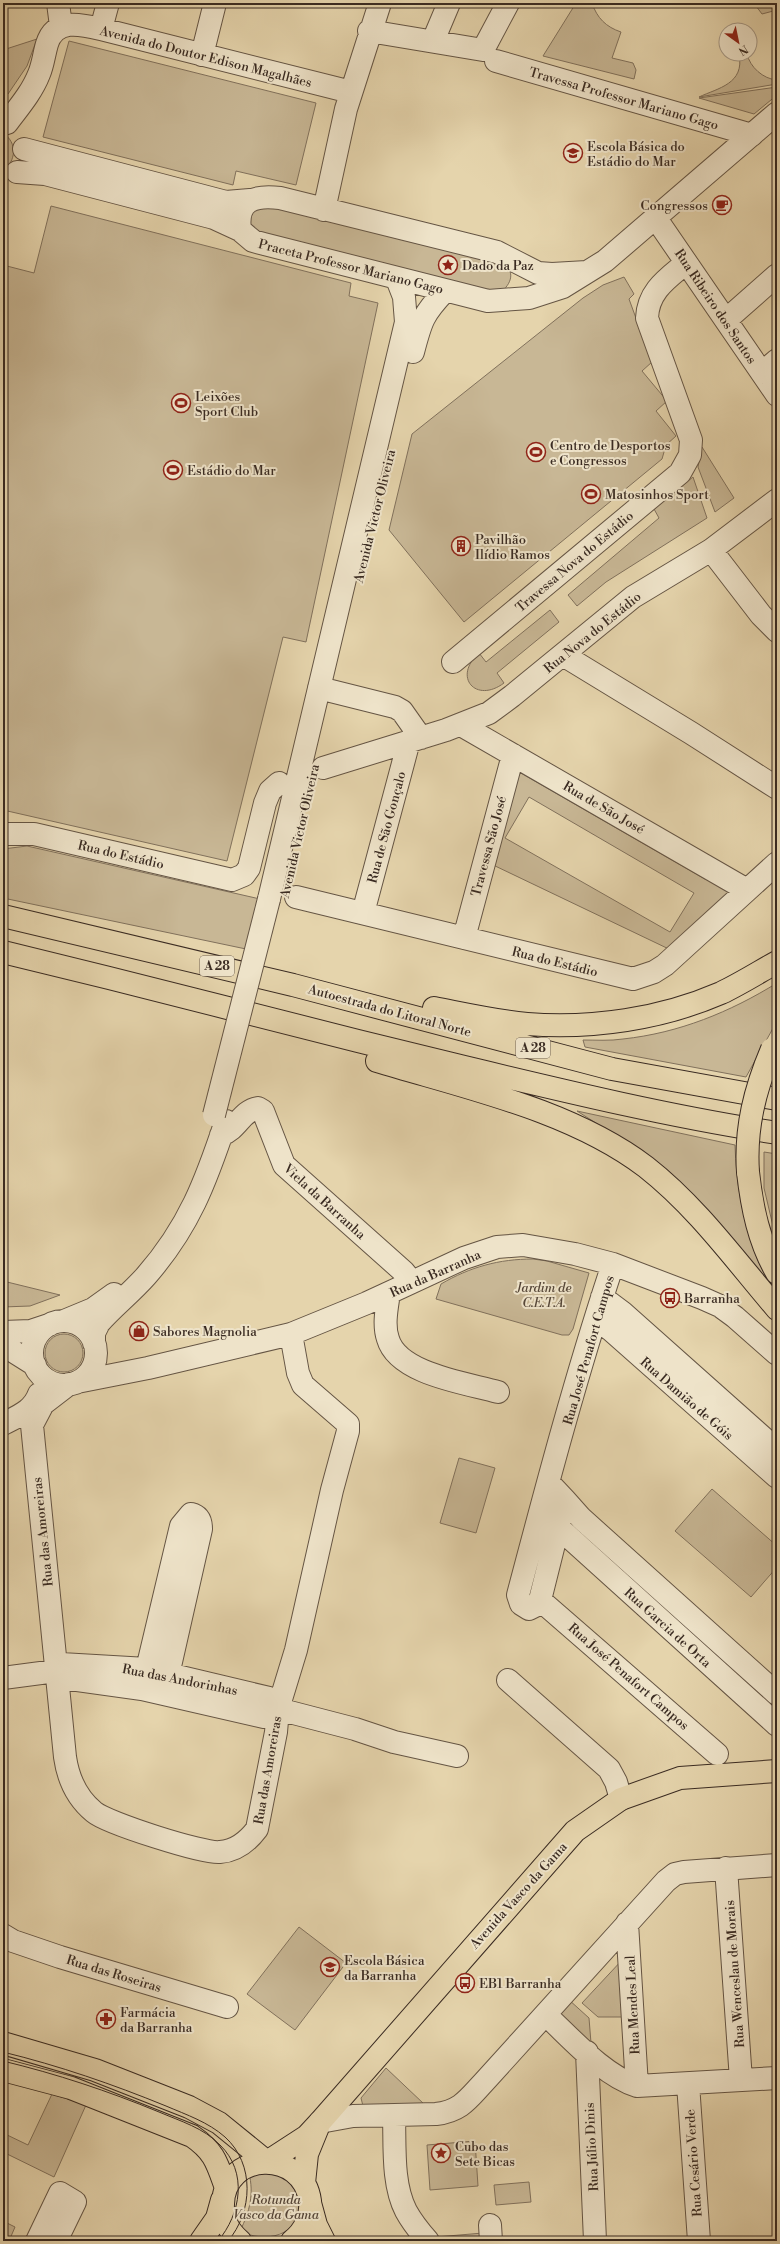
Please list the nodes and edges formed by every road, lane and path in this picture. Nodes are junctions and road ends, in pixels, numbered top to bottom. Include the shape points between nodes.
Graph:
1 (58, 3) edge
2 (108, 3) edge
3 (215, 3) edge
4 (380, 3) edge
5 (449, 3) edge
6 (508, 3) edge
7 (61, 26) junction
8 (101, 29) junction
9 (369, 31) junction
10 (433, 41) junction
11 (202, 55) junction
12 (489, 55) junction
13 (351, 92) junction
14 (777, 113) edge
15 (5, 122) edge
16 (752, 135) junction
17 (24, 150) junction
18 (10, 177) edge
19 (250, 200) junction
20 (324, 210) junction
21 (655, 217) junction
22 (240, 230) junction
23 (513, 259) junction
24 (686, 263) junction
25 (587, 272) junction
26 (777, 275) edge
27 (397, 278) junction
28 (445, 291) junction
29 (503, 300) junction
30 (726, 320) junction
31 (769, 367) edge
32 (777, 395) edge
33 (777, 500) edge
34 (711, 550) junction
35 (777, 631) edge
36 (563, 655) junction
37 (453, 662) dead end
38 (325, 690) junction
39 (461, 725) junction
40 (415, 739) junction
41 (513, 755) junction
42 (323, 768) dead end
43 (280, 783) dead end
44 (777, 788) edge
45 (3, 834) edge
46 (777, 863) edge
47 (747, 890) junction
48 (283, 900) junction
49 (363, 913) junction
50 (3, 916) edge
51 (464, 938) junction
52 (3, 952) edge
53 (777, 957) edge
54 (777, 962) edge
55 (754, 975) junction
56 (292, 985) junction
57 (265, 1019) junction
58 (775, 1044) edge
59 (777, 1099) edge
60 (221, 1123) junction
61 (777, 1133) edge
62 (613, 1264) junction
63 (777, 1273) edge
64 (412, 1282) junction
65 (389, 1293) junction
66 (602, 1297) junction
67 (777, 1309) edge
68 (596, 1319) junction
69 (57, 1323) junction
70 (3, 1332) edge
71 (291, 1334) junction
72 (3, 1345) edge
73 (95, 1347) junction
74 (777, 1354) edge
75 (37, 1368) junction
76 (148, 1368) junction
77 (73, 1383) junction
78 (498, 1392) dead end
79 (43, 1404) joint
80 (3, 1424) edge
81 (777, 1450) edge
82 (777, 1477) edge
83 (549, 1483) junction
84 (565, 1500) junction
85 (538, 1520) junction
86 (559, 1528) junction
87 (540, 1600) junction
88 (147, 1669) junction
89 (56, 1671) junction
90 (168, 1675) junction
91 (3, 1678) edge
92 (508, 1680) dead end
93 (777, 1694) edge
94 (278, 1709) junction
95 (777, 1725) edge
96 (717, 1754) dead end
97 (457, 1756) dead end
98 (777, 1771) edge
99 (621, 1799) junction
100 (777, 1865) edge
101 (726, 1868) junction
102 (627, 1923) junction
103 (3, 1935) edge
104 (227, 2007) dead end
105 (546, 2015) junction
106 (3, 2043) edge
107 (587, 2052) junction
108 (3, 2070) edge
109 (777, 2078) edge
110 (741, 2080) junction
111 (688, 2084) junction
112 (637, 2086) junction
113 (394, 2116) junction
114 (320, 2122) junction
115 (267, 2162) junction
116 (304, 2183) junction
117 (224, 2193) junction
118 (310, 2203) junction
119 (37, 2241) edge
120 (56, 2241) edge
121 (201, 2241) edge
122 (240, 2241) edge
123 (292, 2241) edge
124 (324, 2241) edge
125 (428, 2241) edge
126 (595, 2241) edge
127 (699, 2241) edge

1 - 7 street
2 - 8 street
3 - 11 street
4 - 9 street
5 - 10 street
6 - 12 street
7 - 8 street, Avenida do Doutor Edison Magalhães via 77,24
7 - 15 street via 50,36 39,73 26,96
8 - 11 street, Avenida do Doutor Edison Magalhães
9 - 10 street, Travessa Professor Mariano Gago
9 - 13 street
10 - 12 street, Travessa Professor Mariano Gago
11 - 13 street, Avenida do Doutor Edison Magalhães
12 - 16 street, Travessa Professor Mariano Gago
13 - 20 street
14 - 16 street, Praceta Professor Mariano Gago
15 - 17 street via 21,137
16 - 21 street, Praceta Professor Mariano Gago
17 - 18 street via 22,161
17 - 19 street via 226,202
18 - 22 street via 45,174 214,218
19 - 20 street, Praceta Professor Mariano Gago via 258,197 280,198
19 - 22 street via 240,214
20 - 23 street, Praceta Professor Mariano Gago via 497,252
21 - 24 street, Rua Ribeiro dos Santos
21 - 25 street, Praceta Professor Mariano Gago via 605,261
22 - 27 street, Praceta Professor Mariano Gago via 253,241
23 - 25 street, Praceta Professor Mariano Gago via 538,273
23 - 29 street via 519,270 518,282
24 - 30 street, Rua Ribeiro dos Santos
24 - 37 street, Travessa Nova do Estádio via 654,293 647,305 647,318 691,440 690,456 680,473
25 - 29 street, Praceta Professor Mariano Gago via 563,286 529,298
26 - 30 street
27 - 28 street, Praceta Professor Mariano Gago
27 - 38 street, Avenida Victor Oliveira via 404,298 406,322
28 - 29 street, Praceta Professor Mariano Gago via 488,301
28 - 38 street, Avenida Victor Oliveira via 428,309 419,327
30 - 31 street, Rua Ribeiro dos Santos
31 - 32 street, Rua Ribeiro dos Santos
33 - 34 street, Rua Nova do Estádio
34 - 35 street via 761,615
34 - 36 street, Rua Nova do Estádio via 633,597
36 - 39 street, Rua Nova do Estádio via 489,713
36 - 44 street
38 - 40 street via 395,707 402,711
38 - 48 street, Avenida Victor Oliveira
39 - 40 street, Rua Nova do Estádio
39 - 41 street, Rua de São José
40 - 42 street, Rua Nova do Estádio
40 - 49 street, Rua de São Gonçalo
41 - 47 street, Rua de São José
41 - 51 street, Travessa São José
43 - 45 street, Rua do Estádio via 270,791 265,803 249,868 244,875 232,880 34,834
46 - 47 street, Rua do Estádio
47 - 51 street, Rua do Estádio via 665,965 654,972 633,979
48 - 49 street, Rua do Estádio
48 - 60 street, Avenida Victor Oliveira
49 - 51 street, Rua do Estádio
50 - 56 main road, Autoestrada do Litoral Norte / A 28
52 - 57 main road
53 - 55 main road
54 - 55 main road
55 - 56 main road via 721,993 661,1013 601,1024 563,1026 509,1022
56 - 59 main road, Autoestrada do Litoral Norte / A 28 via 612,1069
57 - 61 main road via 583,1095 718,1124
57 - 67 main road via 378,1062 541,1112 593,1134 645,1167 684,1201
58 - 63 main road, bridge via 758,1086 750,1120 747,1156 754,1212 765,1247
60 - 64 street, Viela da Barranha via 230,1132 247,1111 258,1108 263,1110 284,1165 401,1268
60 - 69 street, Avenida Victor Oliveira via 174,1220 156,1248 126,1283 106,1301 84,1314
60 - 73 street, Avenida Victor Oliveira via 204,1186 183,1226 146,1275 99,1323 94,1333
62 - 64 street, Rua da Barranha via 537,1246 510,1246 464,1258
62 - 66 street, Rua José Penafort Campos
62 - 74 street, Rua da Barranha via 660,1280 720,1306
64 - 65 street, Rua da Barranha
65 - 71 street, Rua da Barranha
65 - 78 street via 387,1338 392,1350 404,1361 421,1370
66 - 68 street, Rua José Penafort Campos
66 - 81 street, Rua Damião de Góis
68 - 82 street, Rua Damião de Góis
68 - 83 street, Rua José Penafort Campos
69 - 70 street, Avenida Victor Oliveira via 31,1331
69 - 73 street via 81,1326
69 - 75 street via 42,1330 34,1344
71 - 76 street, Rua da Barranha
71 - 94 street, Rua das Amoreiras via 298,1373 303,1385 348,1424 348,1431 296,1650
72 - 75 street
73 - 76 street, Rua da Barranha via 106,1358
73 - 77 street via 96,1357 90,1371
75 - 77 street via 43,1376 55,1383
75 - 80 street via 40,1393 37,1401 27,1412
76 - 77 street, Rua da Barranha
77 - 79 street, Rua da Barranha
79 - 89 street, Rua das Amoreiras via 32,1425
83 - 84 street
83 - 85 street, Rua José Penafort Campos
84 - 86 street
84 - 93 street, Rua Garcia de Orta via 581,1518
85 - 86 street
85 - 87 street, Rua José Penafort Campos via 518,1595 521,1604 529,1609
86 - 87 street
86 - 95 street, Rua Garcia de Orta
87 - 96 street, Rua José Penafort Campos
88 - 89 street, Rua das Andorinhas via 61,1664
88 - 90 street, Rua das Andorinhas
88 - 90 street via 181,1526 191,1514 201,1521 201,1529
89 - 91 street, Rua das Andorinhas
89 - 94 street, Rua das Andorinhas via 63,1678 142,1689 264,1717
89 - 94 street, Rua das Amoreiras via 67,1772 70,1782 86,1803 95,1812 120,1825 210,1852 229,1851 250,1838 257,1829
90 - 94 street, Rua das Andorinhas via 269,1698
92 - 99 street via 608,1769 616,1782
94 - 97 street, Rua das Andorinhas via 394,1742
98 - 99 main road, Avenida Vasco da Gama via 680,1778
99 - 114 main road, Avenida Vasco da Gama via 575,1831
100 - 101 street
101 - 102 street via 675,1874
101 - 110 street, Rua Wenceslau de Morais
102 - 105 street
102 - 112 street, Rua Mendes Leal
103 - 104 street, Rua das Roseiras via 60,1957
105 - 107 street
105 - 113 street via 458,2108 451,2112 436,2114
106 - 115 main road via 95,2070 189,2107 219,2123
107 - 112 street via 612,2074 626,2083
107 - 126 street, Rua Júlio Dinis
108 - 117 main road via 71,2088 192,2136 205,2144 215,2158
109 - 110 street
110 - 111 street
111 - 112 street
111 - 127 street, Rua Cesário Verde
113 - 114 street via 338,2118
113 - 125 street via 400,2194 405,2210
114 - 115 main road, Avenida Vasco da Gama via 306,2136
114 - 116 main road, Avenida Vasco da Gama via 307,2154
115 - 116 main road via 279,2163 289,2168
115 - 117 main road via 244,2168 230,2180
116 - 118 main road
117 - 121 main road via 217,2218
117 - 122 main road via 224,2218 233,2235
118 - 123 main road via 309,2216 304,2227
118 - 124 main road
119 - 120 street via 60,2193 76,2202

